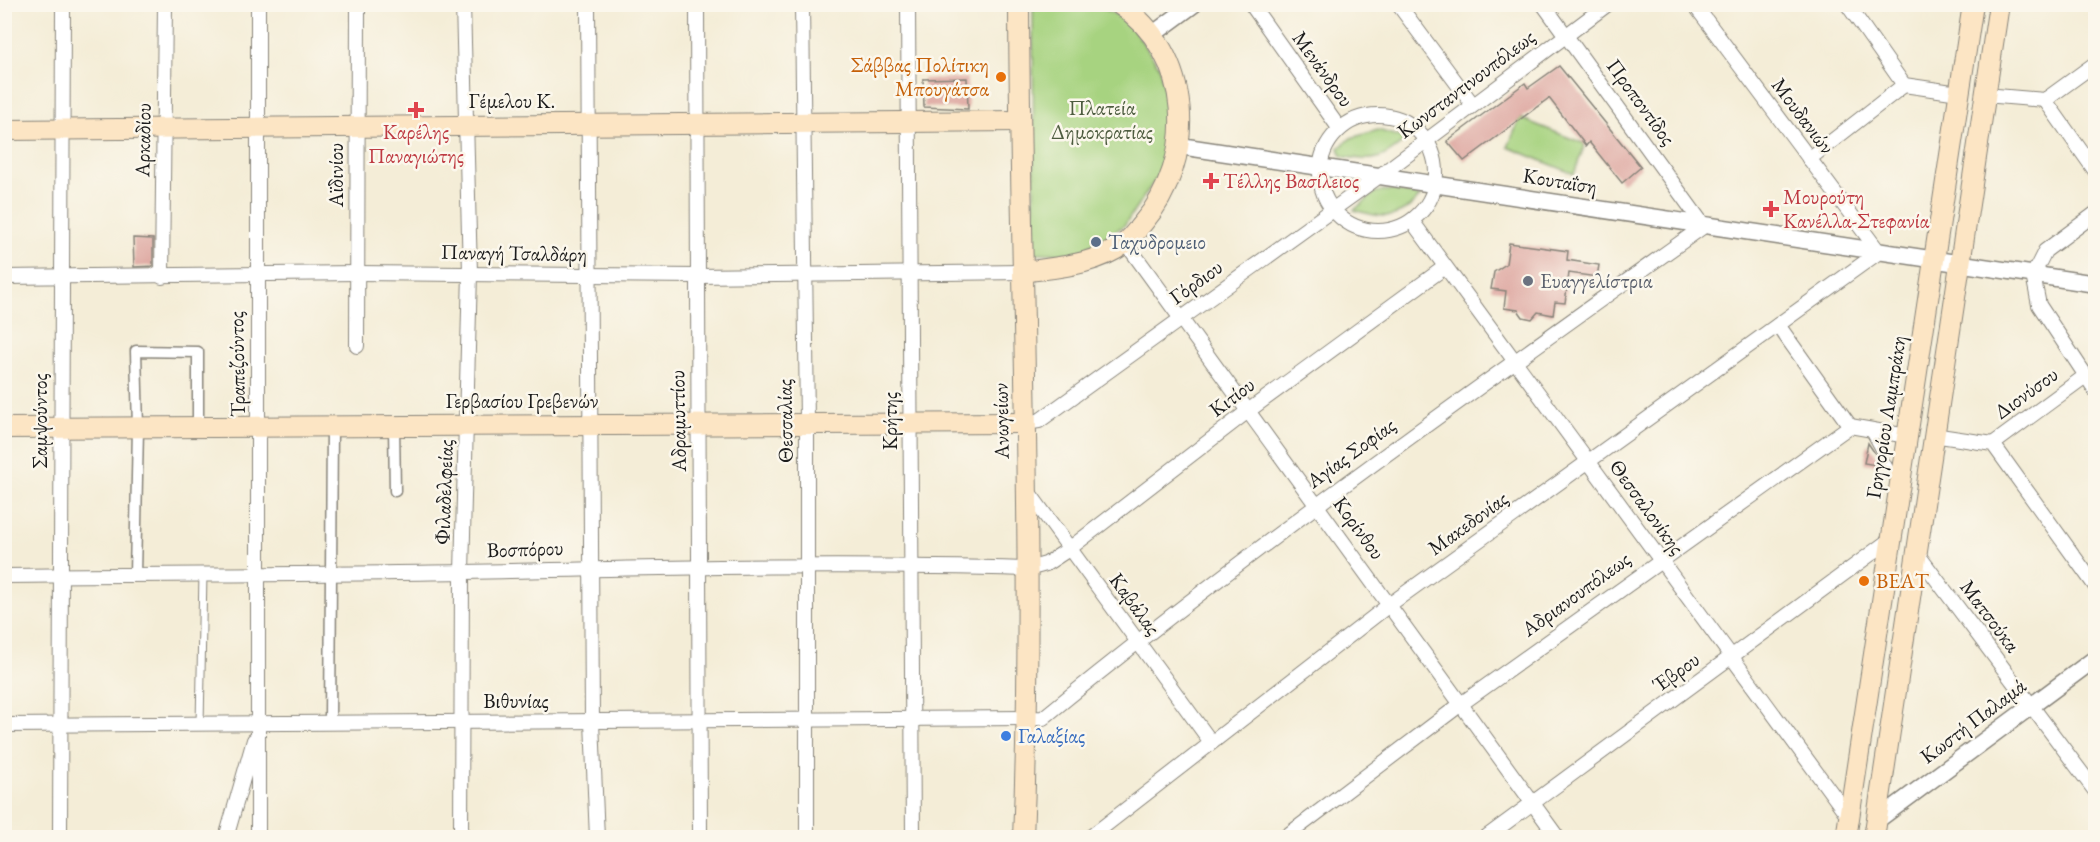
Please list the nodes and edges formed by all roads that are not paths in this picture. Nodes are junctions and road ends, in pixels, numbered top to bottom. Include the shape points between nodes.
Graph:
1 (63, 4) edge
2 (165, 4) edge
3 (258, 4) edge
4 (358, 4) edge
5 (463, 4) edge
6 (588, 4) edge
7 (697, 4) edge
8 (802, 4) edge
9 (908, 4) edge
10 (1019, 4) edge
11 (1119, 4) edge
12 (1194, 4) edge
13 (1251, 4) edge
14 (1398, 4) edge
15 (1543, 4) edge
16 (1608, 4) edge
17 (1694, 4) edge
18 (1847, 4) edge
19 (1973, 4) edge
20 (1999, 4) edge
21 (1152, 35) junction
22 (1566, 36) junction
23 (2096, 63) edge
24 (1904, 85) junction
25 (1959, 93) junction
26 (1985, 95) junction
27 (2045, 100) junction
28 (1473, 105) junction
29 (1019, 121) junction
30 (909, 122) junction
31 (803, 123) junction
32 (697, 124) junction
33 (467, 125) junction
34 (589, 125) junction
35 (358, 126) junction
36 (258, 127) junction
37 (165, 128) junction
38 (1340, 128) junction
39 (63, 129) junction
40 (4, 130) edge
41 (1428, 139) junction
42 (1180, 146) junction
43 (1809, 159) junction
44 (1319, 168) junction
45 (2096, 172) edge
46 (1378, 177) junction
47 (1436, 185) junction
48 (1332, 210) junction
49 (2096, 213) edge
50 (1412, 221) junction
51 (1704, 226) junction
52 (1126, 243) junction
53 (1879, 252) junction
54 (1934, 261) junction
55 (1960, 264) junction
56 (1445, 267) junction
57 (1024, 272) junction
58 (357, 273) junction
59 (470, 273) junction
60 (910, 274) junction
61 (590, 275) junction
62 (804, 275) junction
63 (2033, 275) junction
64 (257, 276) junction
65 (698, 276) junction
66 (162, 277) junction
67 (4, 278) edge
68 (60, 279) junction
69 (2096, 284) edge
70 (1181, 319) junction
71 (1778, 325) junction
72 (357, 346) dead end
73 (1515, 361) junction
74 (2084, 377) junction
75 (2096, 392) edge
76 (1248, 411) junction
77 (1032, 422) junction
78 (911, 423) junction
79 (699, 424) junction
80 (807, 424) junction
81 (592, 425) junction
82 (394, 426) junction
83 (468, 426) junction
84 (1850, 426) junction
85 (198, 427) junction
86 (260, 427) junction
87 (332, 427) junction
88 (4, 428) edge
89 (61, 428) junction
90 (138, 428) junction
91 (1868, 429) junction
92 (1933, 435) junction
93 (1907, 436) junction
94 (1994, 444) junction
95 (1588, 462) junction
96 (1900, 485) junction
97 (1026, 490) junction
98 (395, 491) dead end
99 (1316, 504) junction
100 (1891, 539) junction
101 (1069, 549) junction
102 (1916, 552) junction
103 (1660, 560) junction
104 (912, 565) junction
105 (701, 566) junction
106 (807, 566) junction
107 (1037, 566) junction
108 (592, 567) junction
109 (462, 572) junction
110 (258, 573) junction
111 (331, 573) junction
112 (135, 574) junction
113 (203, 574) junction
114 (61, 575) junction
115 (4, 576) edge
116 (2096, 587) edge
117 (1389, 605) junction
118 (1136, 642) junction
119 (1732, 657) junction
120 (2096, 658) edge
121 (1461, 704) junction
122 (2031, 706) junction
123 (1028, 720) junction
124 (700, 721) junction
125 (807, 721) junction
126 (913, 721) junction
127 (592, 722) junction
128 (330, 723) junction
129 (464, 723) junction
130 (61, 724) junction
131 (200, 724) junction
132 (259, 724) junction
133 (4, 725) edge
134 (1211, 742) junction
135 (2096, 792) edge
136 (1533, 803) junction
137 (1849, 817) junction
138 (1875, 829) edge
139 (60, 837) edge
140 (226, 837) edge
141 (258, 837) edge
142 (461, 837) edge
143 (597, 837) edge
144 (700, 837) edge
145 (807, 837) edge
146 (913, 837) edge
147 (1023, 837) edge
148 (1089, 837) edge
149 (1284, 837) edge
150 (1485, 837) edge
151 (1558, 837) edge
152 (1846, 837) edge

1 - 39 street, Σαμψούντος
2 - 37 street, Αρκαδίου
3 - 36 street, Τραπεζούντος
4 - 35 street, Αϊδινίου
5 - 33 street, Φιλαδελφείας
6 - 34 street
7 - 32 street, Αδραμυττίου
8 - 31 street, Θεσσαλίας
9 - 30 street, Κρήτης
10 - 29 main road, Ανωγείων
11 - 21 main road
12 - 21 street
13 - 38 street, Μενάνδρου
14 - 28 street
15 - 22 street, Προποντίδος
16 - 22 street, Κωνσταντινουπόλεως
17 - 43 street, Μουδανιών
18 - 24 street
19 - 25 main road, Γρηγορίου Λαμπράκη
20 - 26 main road
21 - 42 main road via 1179,92
22 - 28 street, Κωνσταντινουπόλεως
22 - 51 street, Προποντίδος
23 - 27 street
24 - 25 street
24 - 43 street
25 - 54 main road, Γρηγορίου Λαμπράκη
26 - 27 street
26 - 55 main road
27 - 45 street
28 - 41 street, Κωνσταντινουπόλεως
29 - 30 main road, Γέμελου Κ.
29 - 57 main road, Ανωγείων
30 - 31 main road, Γέμελου Κ.
30 - 60 street, Κρήτης
31 - 32 main road, Γέμελου Κ.
31 - 62 street, Θεσσαλίας
32 - 34 main road, Γέμελου Κ.
32 - 65 street, Αδραμυττίου
33 - 34 main road, Γέμελου Κ.
33 - 35 main road, Γέμελου Κ.
33 - 59 street, Φιλαδελφείας
34 - 61 street
35 - 36 main road, Γέμελου Κ.
35 - 58 street, Αϊδινίου
36 - 37 main road, Γέμελου Κ.
36 - 64 street, Τραπεζούντος
37 - 39 main road, Γέμελου Κ.
37 - 66 street, Αρκαδίου
38 - 41 street via 1367,115 1387,114 1413,125
38 - 44 street via 1325,146
39 - 40 main road, Γέμελου Κ.
39 - 68 street, Σαμψούντος
41 - 46 street, Κωνσταντινουπόλεως
41 - 47 street via 1435,159
42 - 44 street, Κουταΐση
42 - 52 main road via 1163,197
43 - 53 street, Μουδανιών
44 - 46 street, Κουταΐση
44 - 48 street via 1321,188
46 - 47 street, Κουταΐση
46 - 48 street, Γόρδιου
47 - 50 street via 1427,205
47 - 51 street, Κουταΐση
48 - 50 street via 1363,230 1388,231
48 - 70 street, Γόρδιου
49 - 63 street via 2045,251
50 - 56 street, Θεσσαλονίκης
51 - 53 street, Κουταΐση
51 - 73 street, Αγίας Σοφίας
52 - 57 main road via 1103,257
52 - 70 street, Κορίνθου
53 - 54 street, Κουταΐση
53 - 71 street, Μακεδονίας
54 - 55 street, Κουταΐση
54 - 93 main road, Γρηγορίου Λαμπράκη
55 - 63 street
55 - 92 main road
56 - 73 street, Θεσσαλονίκης
56 - 76 street, Κιτίου
57 - 60 street, Παναγή Τσαλδάρη
57 - 77 main road, Ανωγείων
58 - 59 street, Παναγή Τσαλδάρη
58 - 64 street, Παναγή Τσαλδάρη
58 - 72 street, Αϊδινίου
59 - 61 street, Παναγή Τσαλδάρη
59 - 83 street, Φιλαδελφείας
60 - 62 street, Παναγή Τσαλδάρη
60 - 78 street, Κρήτης
61 - 65 street, Παναγή Τσαλδάρη
61 - 81 street
62 - 65 street, Παναγή Τσαλδάρη
62 - 80 street, Θεσσαλίας
63 - 69 street
63 - 74 street via 2039,306
64 - 66 street, Παναγή Τσαλδάρη
64 - 86 street, Τραπεζούντος
65 - 79 street, Αδραμυττίου
66 - 68 street, Παναγή Τσαλδάρη
67 - 68 street, Παναγή Τσαλδάρη
68 - 89 street, Σαμψούντος
70 - 76 street, Κορίνθου
70 - 77 street, Γόρδιου
71 - 84 street
71 - 95 street, Μακεδονίας
73 - 95 street, Θεσσαλονίκης
73 - 99 street, Αγίας Σοφίας
74 - 75 street
74 - 94 street, Διονύσου
76 - 99 street, Κορίνθου
76 - 101 street, Κιτίου
77 - 78 main road, Γερβασίου Γρεβενών
77 - 97 main road, Ανωγείων
78 - 80 main road, Γερβασίου Γρεβενών
78 - 104 street, Κρήτης
79 - 80 main road, Γερβασίου Γρεβενών
79 - 81 main road, Γερβασίου Γρεβενών
79 - 105 street, Αδραμυττίου
80 - 106 street, Θεσσαλίας
81 - 83 main road, Γερβασίου Γρεβενών
81 - 108 street
82 - 83 main road, Γερβασίου Γρεβενών
82 - 87 main road, Γερβασίου Γρεβενών
82 - 98 street
83 - 109 street, Φιλαδελφείας
84 - 91 street
84 - 103 street, Αδριανουπόλεως
85 - 86 main road, Γερβασίου Γρεβενών
85 - 90 main road, Γερβασίου Γρεβενών
85 - 90 street via 198,352 136,351
86 - 87 main road, Γερβασίου Γρεβενών
86 - 110 street, Τραπεζούντος
87 - 111 street
88 - 89 main road, Γερβασίου Γρεβενών
89 - 90 main road, Γερβασίου Γρεβενών
89 - 114 street, Σαμψούντος
90 - 112 street
91 - 93 street
91 - 96 lane
92 - 94 street
92 - 102 main road
93 - 96 main road, Γρηγορίου Λαμπράκη
94 - 116 street
95 - 103 street, Θεσσαλονίκης
95 - 117 street, Μακεδονίας
96 - 100 main road, Γρηγορίου Λαμπράκη
97 - 101 street, Καβάλας
97 - 107 main road, Ανωγείων
99 - 117 street, Κορίνθου
99 - 118 street, Αγίας Σοφίας
100 - 119 street, Έβρου
100 - 137 main road, Γρηγορίου Λαμπράκη
101 - 107 street, Κιτίου
101 - 118 street, Καβάλας
102 - 122 street, Ματσούκα
102 - 138 main road
103 - 119 street, Θεσσαλονίκης
103 - 121 street, Αδριανουπόλεως
104 - 106 street, Βοσπόρου
104 - 107 street, Βοσπόρου
104 - 126 street, Κρήτης
105 - 106 street, Βοσπόρου
105 - 108 street, Βοσπόρου
105 - 124 street, Αδραμυττίου
106 - 125 street, Θεσσαλίας
107 - 123 main road, Ανωγείων
108 - 109 street, Βοσπόρου
108 - 127 street
109 - 111 street, Βοσπόρου
109 - 129 street, Φιλαδελφείας
110 - 111 street, Βοσπόρου
110 - 113 street, Βοσπόρου
110 - 132 street, Τραπεζούντος
111 - 128 street
112 - 113 street, Βοσπόρου
112 - 114 street, Βοσπόρου
113 - 131 lane
114 - 115 street, Βοσπόρου
114 - 130 street, Σαμψούντος
117 - 121 street, Κορίνθου
117 - 134 street, Μακεδονίας
118 - 123 street, Αγίας Σοφίας via 1043,718
118 - 134 street, Καβάλας
119 - 136 street, Έβρου
119 - 137 street, Θεσσαλονίκης
120 - 122 street, Κωστή Παλαμά
121 - 136 street, Κορίνθου
121 - 149 street, Αδριανουπόλεως
122 - 135 street, Ματσούκα
122 - 138 street, Κωστή Παλαμά
123 - 126 street, Βιθυνίας
123 - 147 main road, Ανωγείων
124 - 125 street, Βιθυνίας
124 - 127 street, Βιθυνίας
124 - 144 street, Αδραμυττίου
125 - 126 street, Βιθυνίας
125 - 145 street, Θεσσαλίας
126 - 146 street, Κρήτης
127 - 129 street, Βιθυνίας
127 - 143 street
128 - 129 street, Βιθυνίας
128 - 132 street, Βιθυνίας
129 - 142 street, Φιλαδελφείας
130 - 131 street, Βιθυνίας
130 - 133 street, Βιθυνίας
130 - 139 street, Σαμψούντος
131 - 132 street, Βιθυνίας
132 - 140 street, Τραπεζούντος
132 - 141 street, Τραπεζούντος
134 - 148 street, Μακεδονίας
136 - 150 street, Έβρου
136 - 151 street, Κορίνθου
137 - 152 main road, Γρηγορίου Λαμπράκη

